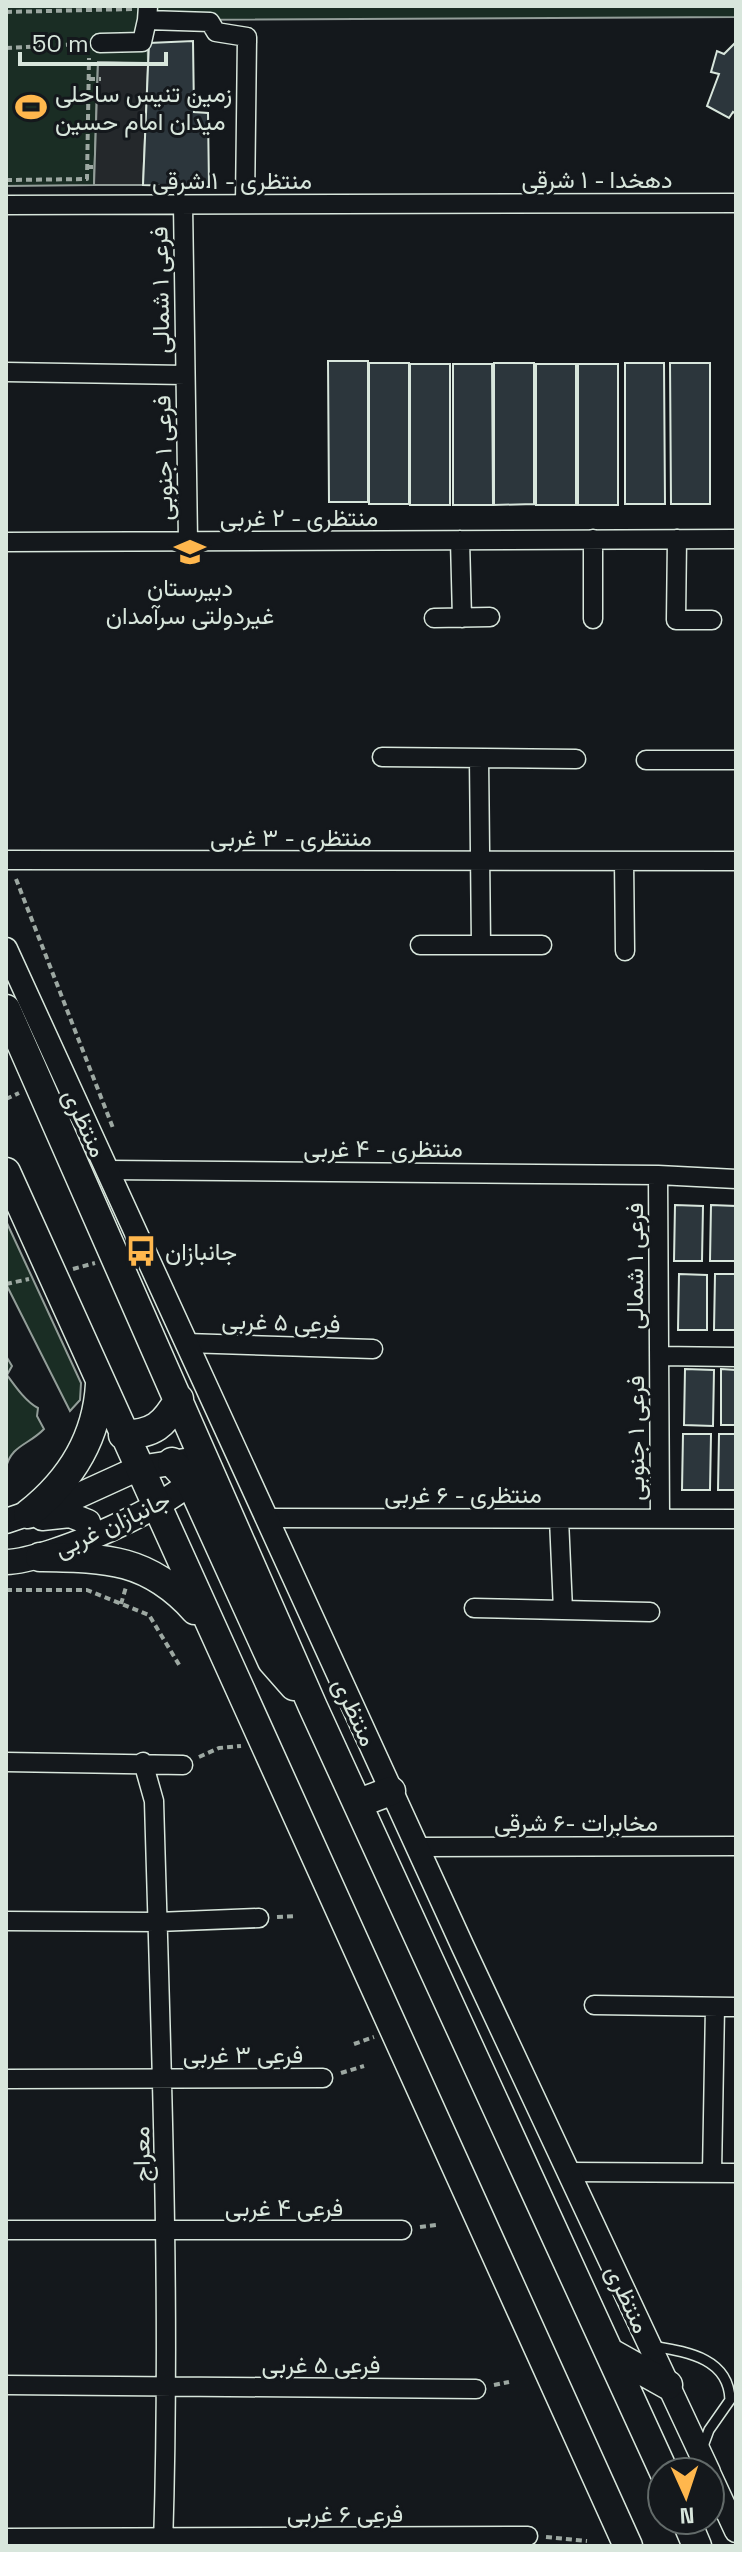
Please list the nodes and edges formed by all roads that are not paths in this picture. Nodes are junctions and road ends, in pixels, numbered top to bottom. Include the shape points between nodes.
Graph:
1 (148, 12) edge
2 (93, 47) road end
3 (458, 203) joint
4 (736, 203) edge
5 (183, 204) junction
6 (245, 204) junction
7 (6, 205) edge
8 (6, 372) edge
9 (185, 375) junction
10 (593, 539) junction
11 (677, 539) junction
12 (736, 539) edge
13 (460, 540) junction
14 (188, 541) junction
15 (6, 542) edge
16 (490, 617) dead end
17 (434, 618) dead end
18 (462, 618) junction
19 (593, 619) dead end
20 (712, 620) dead end
21 (382, 757) dead end
22 (479, 758) junction
23 (576, 759) dead end
24 (646, 760) dead end
25 (736, 760) edge
26 (6, 860) edge
27 (480, 861) junction
28 (624, 861) junction
29 (736, 861) edge
30 (420, 945) dead end
31 (481, 945) junction
32 (542, 945) dead end
33 (6, 949) edge
34 (625, 951) dead end
35 (6, 1009) edge
36 (107, 1170) junction
37 (6, 1172) edge
38 (658, 1175) junction
39 (736, 1179) edge
40 (186, 1343) junction
41 (373, 1349) dead end
42 (659, 1356) junction
43 (736, 1357) edge
44 (100, 1379) junction
45 (179, 1399) junction
46 (123, 1435) junction
47 (172, 1462) joint
48 (139, 1468) junction
49 (201, 1470) junction
50 (155, 1506) junction
51 (266, 1518) junction
52 (660, 1518) junction
53 (13, 1519) edge
54 (559, 1519) junction
55 (736, 1519) edge
56 (85, 1541) junction
57 (40, 1557) junction
58 (6, 1562) edge
59 (232, 1572) junction
60 (194, 1589) junction
61 (474, 1608) dead end
62 (563, 1610) junction
63 (650, 1612) dead end
64 (212, 1628) junction
65 (313, 1707) junction
66 (6, 1762) edge
67 (143, 1762) junction
68 (183, 1765) dead end
69 (391, 1791) junction
70 (359, 1803) junction
71 (736, 1846) edge
72 (417, 1847) junction
73 (259, 1918) dead end
74 (6, 1921) edge
75 (157, 1922) junction
76 (594, 2005) dead end
77 (715, 2007) junction
78 (736, 2007) edge
79 (164, 2078) junction
80 (323, 2078) road end
81 (6, 2079) edge
82 (568, 2172) junction
83 (712, 2173) junction
84 (736, 2173) edge
85 (6, 2230) edge
86 (402, 2230) dead end
87 (167, 2232) junction
88 (649, 2345) junction
89 (609, 2352) junction
90 (6, 2385) edge
91 (668, 2385) junction
92 (166, 2386) junction
93 (476, 2389) dead end
94 (657, 2456) edge
95 (701, 2456) edge
96 (707, 2456) edge
97 (729, 2499) edge
98 (736, 2531) edge
99 (528, 2536) road end
100 (6, 2538) edge
101 (163, 2542) edge
102 (628, 2546) edge

1 - 2 street via 142,42
1 - 6 street via 210,22 216,32 247,40
3 - 4 street, دهخدا - ۱ شرقی
3 - 6 street, منتظری - ۱ شرقی
5 - 6 street, منتظری - ۱ شرقی
5 - 7 street, منتظری - ۱ شرقی
5 - 9 street, فرعی ۱ شمالی
8 - 9 street
9 - 14 street, فرعی ۱ جنوبی
10 - 11 street, منتظری - ۲ غربی
10 - 13 street, منتظری - ۲ غربی
10 - 19 street
11 - 12 street, منتظری - ۲ غربی
11 - 20 street via 676,620
13 - 14 street, منتظری - ۲ غربی
13 - 18 street
14 - 15 street, منتظری - ۲ غربی
16 - 18 street
17 - 18 street
21 - 22 street
22 - 23 street
22 - 27 street
24 - 25 street
26 - 27 street, منتظری - ۳ غربی
27 - 28 street, منتظری - ۳ غربی
27 - 31 street
28 - 29 street, منتظری - ۳ غربی
28 - 34 street
30 - 31 street
31 - 32 street
33 - 36 street, منتظری
35 - 45 main road, منتظری
36 - 38 street, منتظری - ۴ غربی
36 - 40 street, منتظری
37 - 44 main road
38 - 39 street, منتظری - ۴ غربی
38 - 42 street, فرعی ۱ شمالی
40 - 41 street, فرعی ۵ غربی
40 - 51 street, منتظری
42 - 43 street
42 - 52 street, فرعی ۱ جنوبی
44 - 46 main road
44 - 53 main road via 98,1413 83,1451 55,1493
45 - 46 main road via 165,1424 143,1434
45 - 49 main road, منتظری
46 - 48 main road
47 - 48 main road, جانبازان غربی
47 - 49 main road
48 - 50 main road
48 - 53 main road, جانبازان غربی
49 - 50 main road, جانبازان غربی
49 - 59 main road
49 - 65 main road, منتظری
50 - 56 main road, جانبازان غربی
50 - 60 main road
51 - 54 street, منتظری - ۶ غربی
51 - 69 street, منتظری
52 - 54 street, منتظری - ۶ غربی
52 - 55 street, منتظری - ۶ غربی
53 - 56 main road via 80,1517 91,1531
54 - 62 street
56 - 57 main road, جانبازان غربی
57 - 58 main road, جانبازان غربی
57 - 64 main road via 101,1560 155,1573
59 - 60 main road via 212,1570 200,1576
59 - 65 main road via 272,1661
60 - 64 main road
61 - 62 street
62 - 63 street
64 - 102 main road
65 - 70 main road, منتظری
66 - 67 street
67 - 68 street
67 - 75 street, معراج via 154,1801
69 - 70 main road
69 - 72 street, منتظری
70 - 89 main road, منتظری
71 - 72 street, مخابرات -۶ شرقی
72 - 82 street, منتظری
73 - 75 street
74 - 75 street
75 - 79 street, معراج
76 - 77 street
77 - 78 street
77 - 83 street
79 - 80 street, فرعی ۳ غربی
79 - 81 street, فرعی ۳ غربی
79 - 87 street, معراج
82 - 83 street
82 - 88 street, منتظری
83 - 84 street
85 - 87 street, فرعی ۴ غربی
86 - 87 street, فرعی ۴ غربی
87 - 92 street, معراج
88 - 91 street, منتظری
88 - 96 lane via 713,2364 728,2384 730,2400 709,2430
89 - 91 main road
89 - 94 main road, منتظری
90 - 92 street, فرعی ۵ غربی
91 - 95 street, منتظری
92 - 93 street, فرعی ۵ غربی
92 - 101 street, معراج
97 - 98 street, منتظری
99 - 101 street, فرعی ۶ غربی
100 - 101 street, فرعی ۶ غربی

